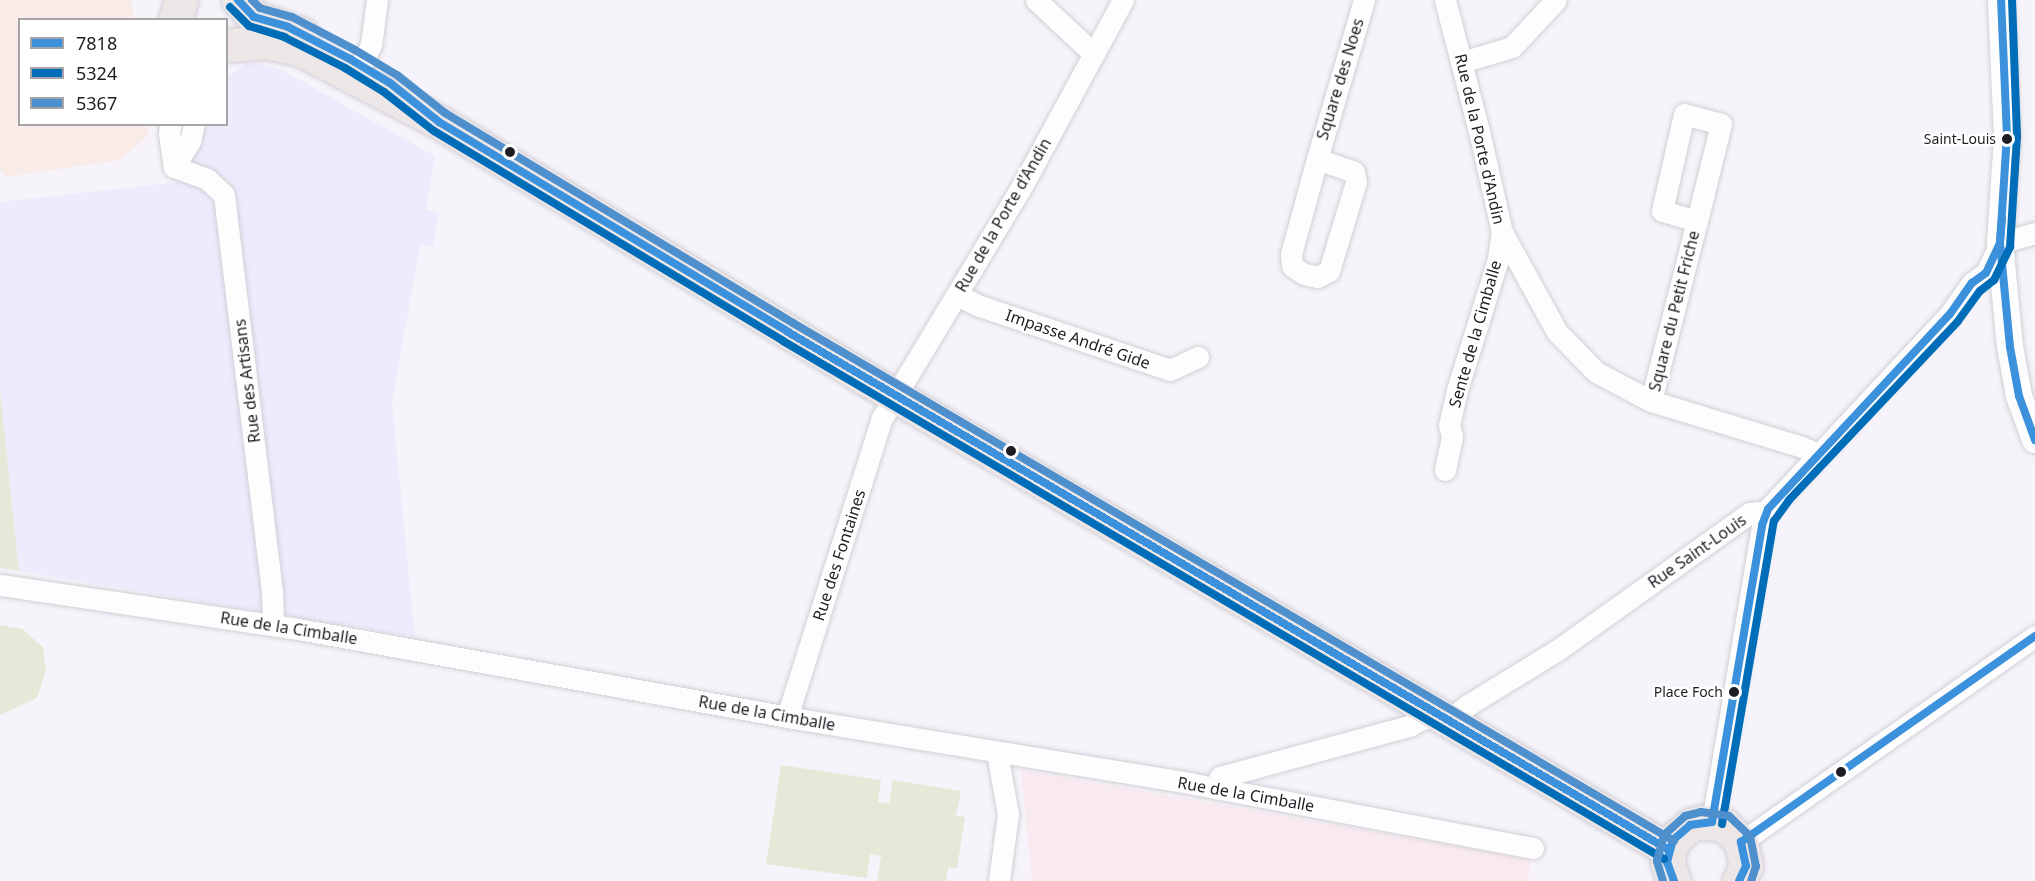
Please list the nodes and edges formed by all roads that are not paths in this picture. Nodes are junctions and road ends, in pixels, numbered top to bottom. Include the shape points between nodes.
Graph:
1 (377, 0) edge
2 (1036, 0) edge
3 (1123, 0) edge
4 (1364, 0) edge
5 (1445, 0) edge
6 (1556, 0) edge
7 (2001, 0) edge
8 (238, 1) edge
9 (229, 47) edge
10 (1094, 54) junction
11 (1462, 62) junction
12 (361, 66) junction
13 (439, 122) junction
14 (171, 126) edge
15 (194, 126) edge
16 (1317, 159) junction
17 (174, 166) junction
18 (1697, 221) junction
19 (1502, 232) junction
20 (2035, 233) edge
21 (2001, 243) junction
22 (957, 295) junction
23 (1198, 357) dead end
24 (896, 396) junction
25 (1651, 400) junction
26 (2035, 440) edge
27 (1818, 454) junction
28 (1445, 470) dead end
29 (1764, 517) junction
30 (0, 585) edge
31 (273, 625) junction
32 (2035, 636) edge
33 (1442, 716) junction
34 (787, 717) junction
35 (997, 753) junction
36 (1218, 789) junction
37 (1712, 822) junction
38 (1741, 842) junction
39 (1533, 848) dead end
40 (1671, 866) edge
41 (999, 881) edge
42 (1739, 881) edge

1 - 12 street via 371,45
2 - 10 street
3 - 10 street, Rue de la Porte d'Andin
4 - 16 street, Square des Noes
5 - 11 street, Rue de la Porte d'Andin
6 - 11 street via 1512,47
7 - 21 street via 2007,136
8 - 9 main road via 244,16 243,27
8 - 12 main road via 254,17 296,31
9 - 13 main road via 266,42 300,49
10 - 22 street, Rue de la Porte d'Andin
11 - 19 street, Rue de la Porte d'Andin
12 - 13 main road via 390,83
13 - 24 main road
14 - 17 street
15 - 17 street via 190,141
16 - 16 street, Square des Noes via 1291,254 1292,266 1317,277 1329,271 1356,182 1354,172
17 - 31 street, Rue des Artisans via 207,179 224,195
18 - 18 street, Square du Petit Friche via 1721,124 1684,114 1662,211
18 - 25 street, Square du Petit Friche
19 - 25 street, Rue de la Porte d'Andin via 1557,332 1596,372
19 - 28 street, Sente de la Cimballe via 1498,259 1457,390
20 - 21 street
21 - 26 street via 2010,347 2019,396
21 - 27 street, Rue Saint-Louis via 1986,273 1972,283 1950,314
22 - 23 street, Impasse André Gide via 1170,370
22 - 24 street, Rue de la Porte d'Andin
24 - 33 main road
24 - 34 street, Rue des Fontaines via 882,418
25 - 27 street, Rue de la Porte d'Andin
27 - 29 street, Rue Saint-Louis
29 - 33 street, Rue Saint-Louis via 1750,513 1559,649 1468,705
29 - 37 street
30 - 31 street, Rue de la Cimballe
31 - 34 street, Rue de la Cimballe
32 - 38 street
33 - 36 street via 1220,777
33 - 40 main road
34 - 35 street, Rue de la Cimballe
35 - 36 street, Rue de la Cimballe
35 - 41 street via 1008,814
36 - 39 street, Rue de la Cimballe
37 - 38 main road via 1724,825
37 - 40 main road via 1690,825 1673,840
38 - 42 main road via 1746,866

